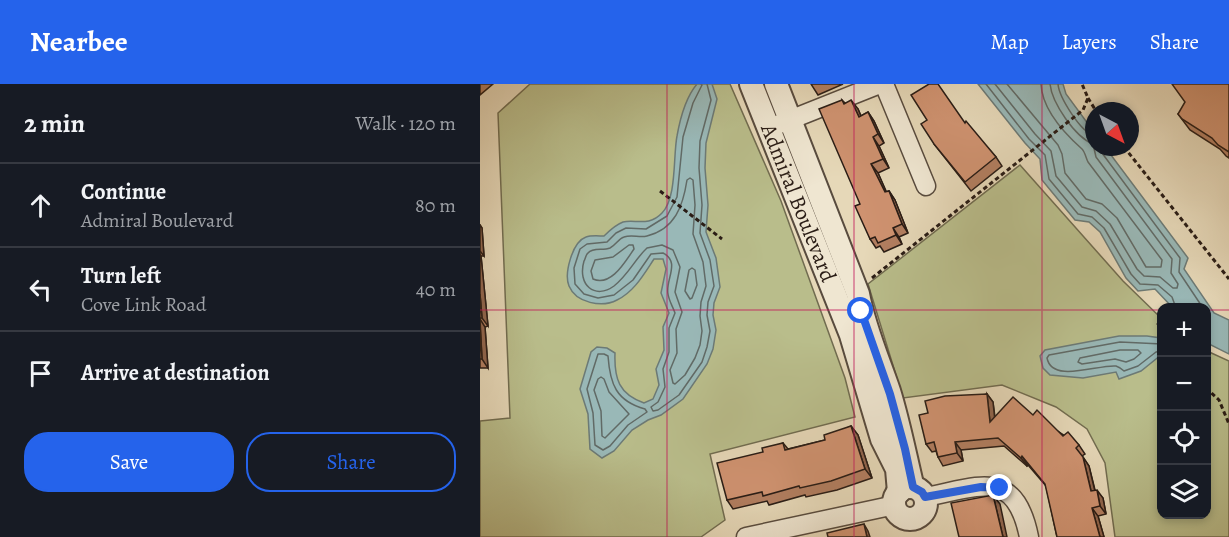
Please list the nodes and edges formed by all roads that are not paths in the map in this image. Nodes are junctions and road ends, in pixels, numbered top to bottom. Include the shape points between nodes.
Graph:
1 (751, 84) edge
2 (776, 84) edge
3 (882, 84) edge
4 (791, 120) junction
5 (767, 129) junction
6 (926, 186) dead end
7 (910, 507) edge
8 (798, 532) edge
9 (746, 537) edge
10 (922, 537) edge
11 (1029, 537) edge

1 - 5 street, Admiral Boulevard
2 - 4 street, Admiral Boulevard
3 - 4 street
3 - 6 street
4 - 5 street
4 - 7 street, Admiral Boulevard via 858,294 890,394 905,449
5 - 7 street, Admiral Boulevard via 851,335 882,439
7 - 8 street
7 - 10 street, Admiral Boulevard
7 - 11 street via 981,487 1000,488 1016,499
8 - 9 street

